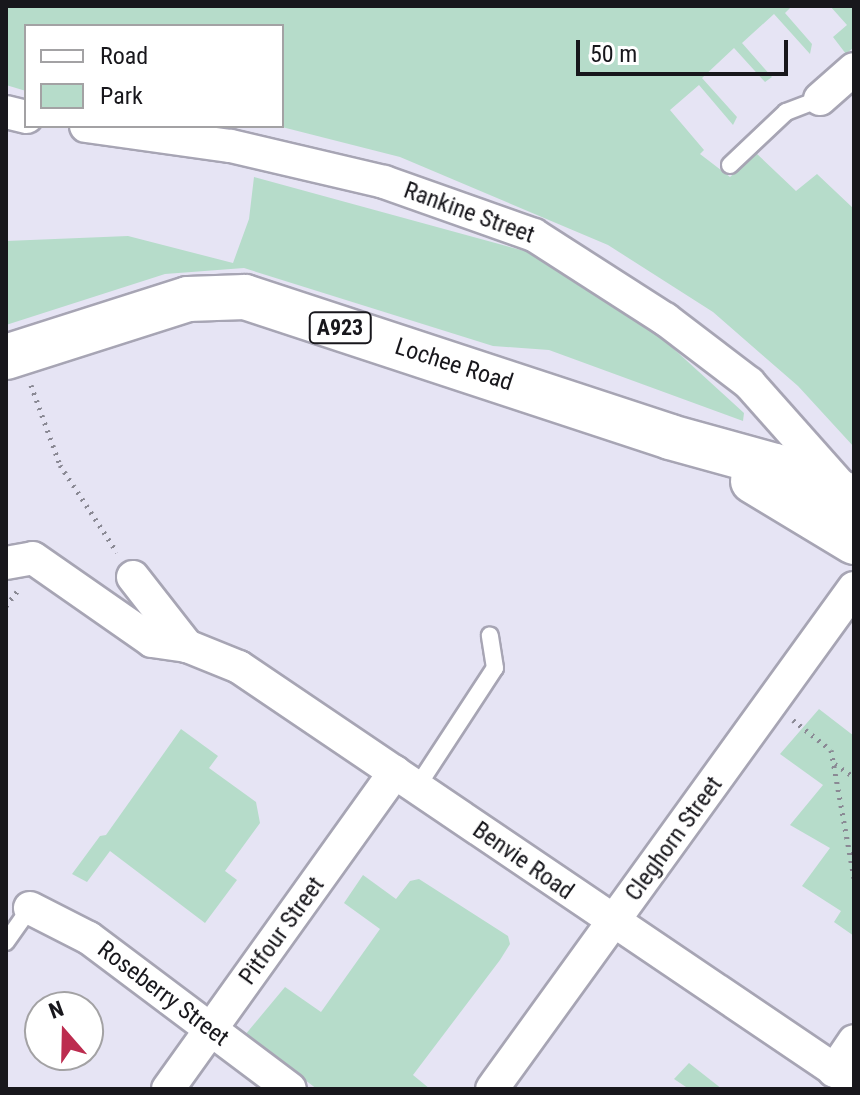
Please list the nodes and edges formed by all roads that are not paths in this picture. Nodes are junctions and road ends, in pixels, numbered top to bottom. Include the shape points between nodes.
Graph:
1 (852, 74) edge
2 (820, 99) joint
3 (100, 128) edge
4 (730, 165) dead end
5 (13, 355) edge
6 (670, 437) junction
7 (853, 500) edge
8 (854, 542) edge
9 (6, 563) edge
10 (133, 577) road end
11 (854, 588) edge
12 (490, 635) dead end
13 (187, 646) junction
14 (406, 780) junction
15 (30, 908) joint
16 (613, 924) junction
17 (6, 942) edge
18 (210, 1030) junction
19 (854, 1041) edge
20 (844, 1077) edge
21 (168, 1089) edge
22 (290, 1089) edge
23 (492, 1089) edge

1 - 2 street
2 - 4 lane via 786,112
3 - 7 street, Rankine Street via 231,146 384,182 534,235 665,319 749,383
5 - 6 main road, Lochee Road / A923 via 188,299 235,296
6 - 7 main road, Lochee Road / A923 via 775,466
6 - 8 main road, Lochee Road / A923
9 - 13 street, Benvie Road via 33,558 152,641
10 - 13 street, Benvie Road
11 - 16 street, Cleghorn Street
12 - 14 lane via 495,668
13 - 14 street, Benvie Road via 239,667
14 - 16 street, Benvie Road
14 - 18 street, Pitfour Street
15 - 17 lane
15 - 18 street, Roseberry Street via 89,938
16 - 20 street, Benvie Road
16 - 23 street, Cleghorn Street
18 - 21 street, Pitfour Street
18 - 22 street, Roseberry Street
19 - 20 street

